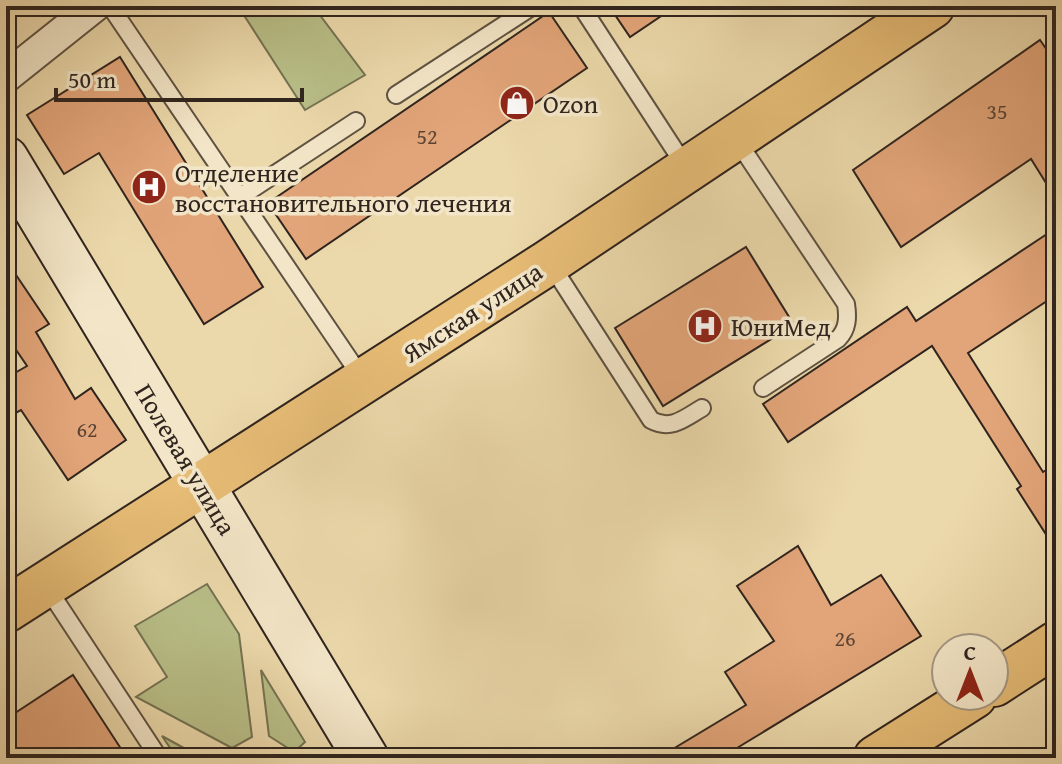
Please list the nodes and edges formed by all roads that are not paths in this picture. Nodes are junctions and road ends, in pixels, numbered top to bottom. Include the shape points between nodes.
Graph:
1 (95, 6) edge
2 (110, 6) edge
3 (533, 6) edge
4 (581, 6) edge
5 (932, 6) edge
6 (6, 77) edge
7 (396, 95) dead end
8 (356, 121) dead end
9 (736, 138) junction
10 (6, 159) edge
11 (687, 170) junction
12 (240, 197) junction
13 (549, 262) junction
14 (365, 382) junction
15 (763, 388) dead end
16 (702, 408) dead end
17 (201, 484) junction
18 (45, 585) junction
19 (6, 610) edge
20 (1056, 644) edge
21 (1010, 674) edge
22 (949, 712) edge
23 (159, 758) edge
24 (366, 758) edge
25 (876, 758) edge

1 - 6 street
2 - 12 lane
3 - 7 lane
4 - 11 lane
5 - 9 main road, Ямская улица
8 - 12 lane
9 - 11 main road, Ямская улица
9 - 15 lane via 846,304 842,335
10 - 17 street, Полевая улица
11 - 13 main road, Ямская улица
12 - 14 lane
13 - 14 main road, Ямская улица
13 - 16 lane via 651,420 674,425
14 - 17 main road, Ямская улица
17 - 18 main road, Ямская улица
17 - 24 street, Полевая улица
18 - 19 main road, Ямская улица
18 - 23 lane
20 - 21 main road
22 - 25 main road

